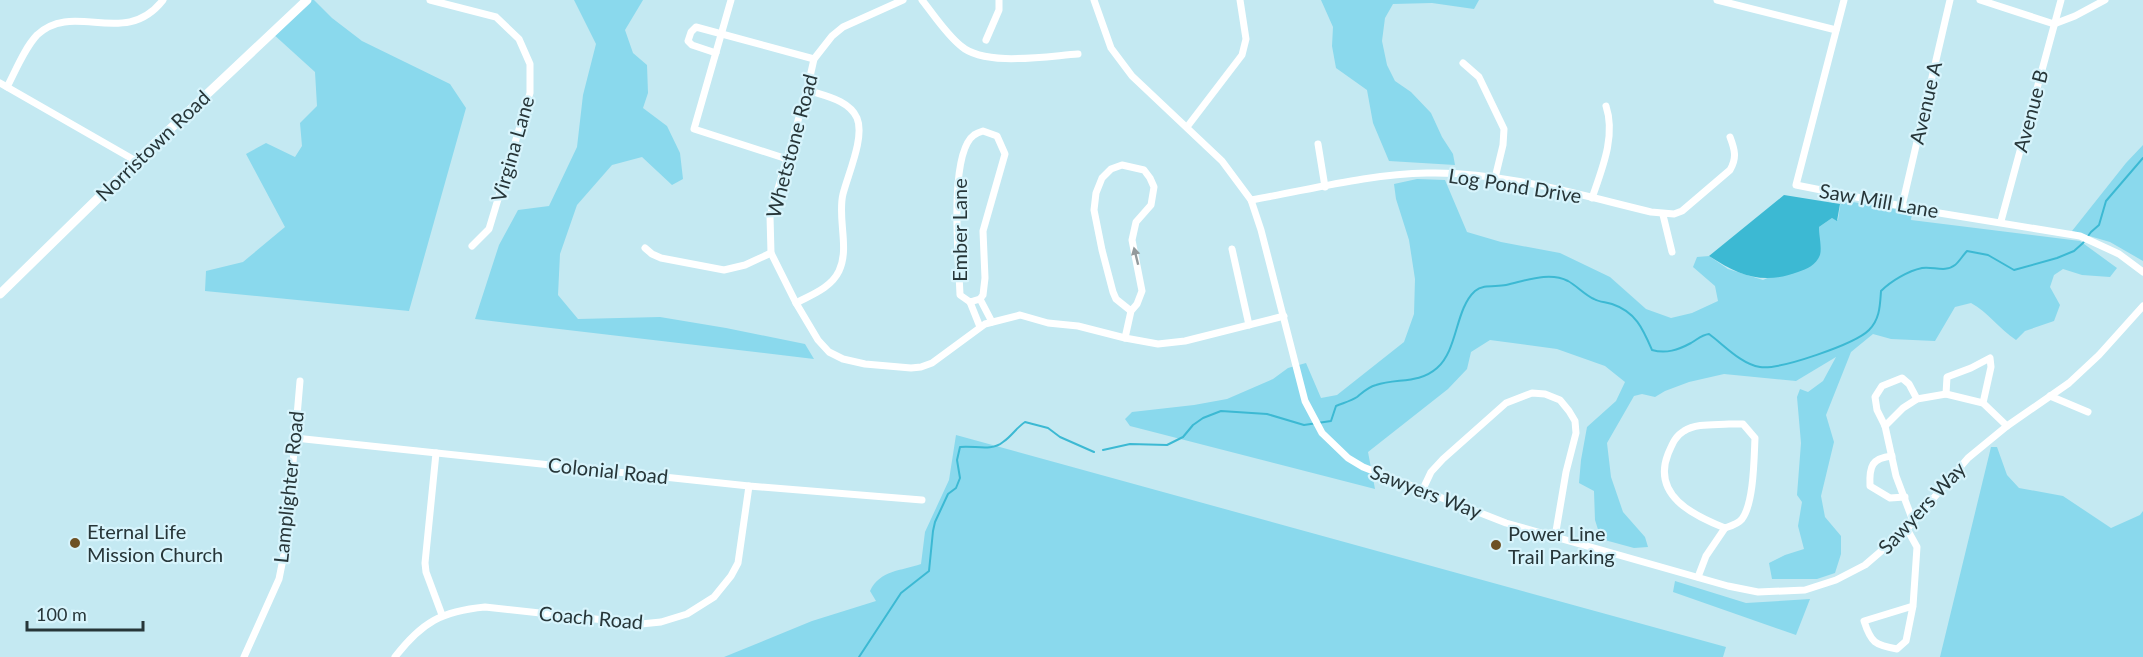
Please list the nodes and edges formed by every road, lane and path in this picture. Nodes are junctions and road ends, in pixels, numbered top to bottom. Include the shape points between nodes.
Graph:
1 (163, 0) edge
2 (307, 0) edge
3 (430, 0) edge
4 (731, 0) edge
5 (903, 0) edge
6 (922, 0) edge
7 (999, 0) edge
8 (1094, 0) edge
9 (1240, 0) edge
10 (1717, 0) edge
11 (1844, 0) edge
12 (1950, 0) edge
13 (1980, 0) edge
14 (2061, 0) edge
15 (2105, 0) edge
16 (2054, 24) junction
17 (1836, 30) junction
18 (722, 34) junction
19 (986, 40) dead end
20 (716, 53) junction
21 (1078, 54) dead end
22 (814, 59) junction
23 (1462, 63) dead end
24 (3, 85) edge
25 (807, 90) junction
26 (1606, 106) dead end
27 (1187, 127) junction
28 (1730, 138) dead end
29 (1318, 144) dead end
30 (787, 159) junction
31 (136, 161) junction
32 (1495, 178) junction
33 (1325, 187) junction
34 (1592, 198) junction
35 (1251, 200) junction
36 (1902, 206) junction
37 (1663, 215) junction
38 (2001, 221) junction
39 (472, 246) dead end
40 (645, 248) dead end
41 (1232, 249) dead end
42 (1672, 252) dead end
43 (771, 253) junction
44 (2143, 272) edge
45 (0, 294) edge
46 (980, 299) junction
47 (970, 302) junction
48 (796, 303) junction
49 (2143, 306) edge
50 (1131, 311) junction
51 (1284, 316) junction
52 (992, 322) junction
53 (1249, 325) junction
54 (980, 327) junction
55 (1125, 338) junction
56 (300, 381) dead end
57 (1946, 394) junction
58 (2050, 396) junction
59 (1917, 399) junction
60 (1983, 403) junction
61 (2088, 412) dead end
62 (1885, 426) junction
63 (2007, 426) junction
64 (295, 438) junction
65 (436, 453) junction
66 (1892, 456) junction
67 (749, 486) junction
68 (1422, 491) junction
69 (1905, 497) junction
70 (922, 500) dead end
71 (1913, 521) junction
72 (1725, 528) junction
73 (1907, 529) junction
74 (1555, 537) junction
75 (1698, 577) junction
76 (1913, 606) junction
77 (442, 615) junction
78 (244, 657) edge
79 (395, 657) edge

1 - 24 street via 151,11 129,21 75,15 48,25 36,35
2 - 31 main road, Norristown Road
3 - 39 street, Virgina Lane via 496,17 519,39 530,64 530,93 489,229
4 - 18 street
5 - 22 street, Whetstone Road via 843,27
6 - 21 street via 960,46 975,55 995,59
7 - 19 street via 999,10
8 - 27 street, Sawyers Way via 1111,48 1132,76
9 - 27 street via 1246,39 1242,56
10 - 17 street
11 - 17 street, Saw Mill Lane
12 - 36 street, Avenue A
13 - 16 street
14 - 16 street, Avenue B
15 - 16 street
16 - 38 street, Avenue B
17 - 36 street, Saw Mill Lane via 1796,185
18 - 20 street
18 - 20 street via 696,27 688,41
18 - 22 street
20 - 30 street via 694,129
22 - 25 street, Whetstone Road
23 - 32 street via 1479,77 1504,129
24 - 31 street
25 - 30 street, Whetstone Road
25 - 48 street via 847,104 860,131 843,194 839,273 831,283
26 - 34 street via 1610,133
27 - 35 street, Sawyers Way via 1222,161
28 - 37 street via 1735,153 1730,170 1682,211
29 - 33 street
30 - 43 street, Whetstone Road via 770,216
31 - 45 main road, Norristown Road
32 - 33 street, Log Pond Drive via 1404,174
32 - 34 street, Log Pond Drive
33 - 35 street, Log Pond Drive
34 - 37 street, Log Pond Drive
35 - 51 street, Sawyers Way
36 - 38 street, Saw Mill Lane
37 - 42 street
38 - 44 street, Saw Mill Lane via 2097,242
40 - 43 street via 661,258 724,270
41 - 53 street
43 - 48 street, Whetstone Road
46 - 47 street, Ember Lane
46 - 47 street, Ember Lane via 985,278 983,231 1005,154 997,136 983,131 973,135 965,149 956,204 960,295
46 - 52 street, Ember Lane
47 - 54 street, Ember Lane
48 - 54 street, Whetstone Road via 829,352 866,364 921,367
49 - 58 street, Sawyers Way via 2099,355
50 -> 50 street via 1142,291 1132,240 1136,222 1151,205 1154,187 1144,170 1122,165 1102,178 1094,210 1113,292
50 - 55 street
51 - 53 street, Whetstone Road
51 - 68 street, Sawyers Way via 1305,401 1322,432 1348,459
52 - 54 street, Whetstone Road
52 - 55 street, Whetstone Road via 1020,315
53 - 55 street, Whetstone Road via 1158,344
56 - 64 street, Lamplighter Road
57 - 59 street
57 - 60 street
57 - 60 street via 1947,377 1990,358 1992,368
58 - 61 street
58 - 63 street, Sawyers Way
59 - 62 street
59 - 62 street via 1902,378 1882,386 1875,397
60 - 63 street
62 - 66 street
63 - 71 street, Sawyers Way via 1968,458
64 - 65 street, Colonial Road
64 - 78 street, Lamplighter Road via 286,544 279,579
65 - 67 street, Colonial Road
65 - 77 street via 425,562
66 - 69 street
66 - 69 street via 1881,457 1872,465 1870,486 1890,498
67 - 70 street, Colonial Road
67 - 77 street, Coach Road via 738,563 714,597 687,614 641,624 485,607
68 - 74 street, Sawyers Way via 1506,524
68 - 74 street via 1443,459 1506,403 1532,393 1545,394 1560,400 1569,411 1576,433
69 - 71 street
71 - 73 street, Sawyers Way
72 - 72 street via 1741,520 1745,512 1753,482 1755,438 1743,424 1694,427 1684,431 1672,445 1663,469 1664,478 1673,497
72 - 75 street via 1706,556
73 - 75 street, Sawyers Way via 1865,566 1805,590 1758,592
73 - 76 street via 1917,548
74 - 75 street, Sawyers Way
76 - 76 street via 1906,641 1897,649 1878,645 1869,638 1864,621
77 - 79 street, Coach Road via 413,635

